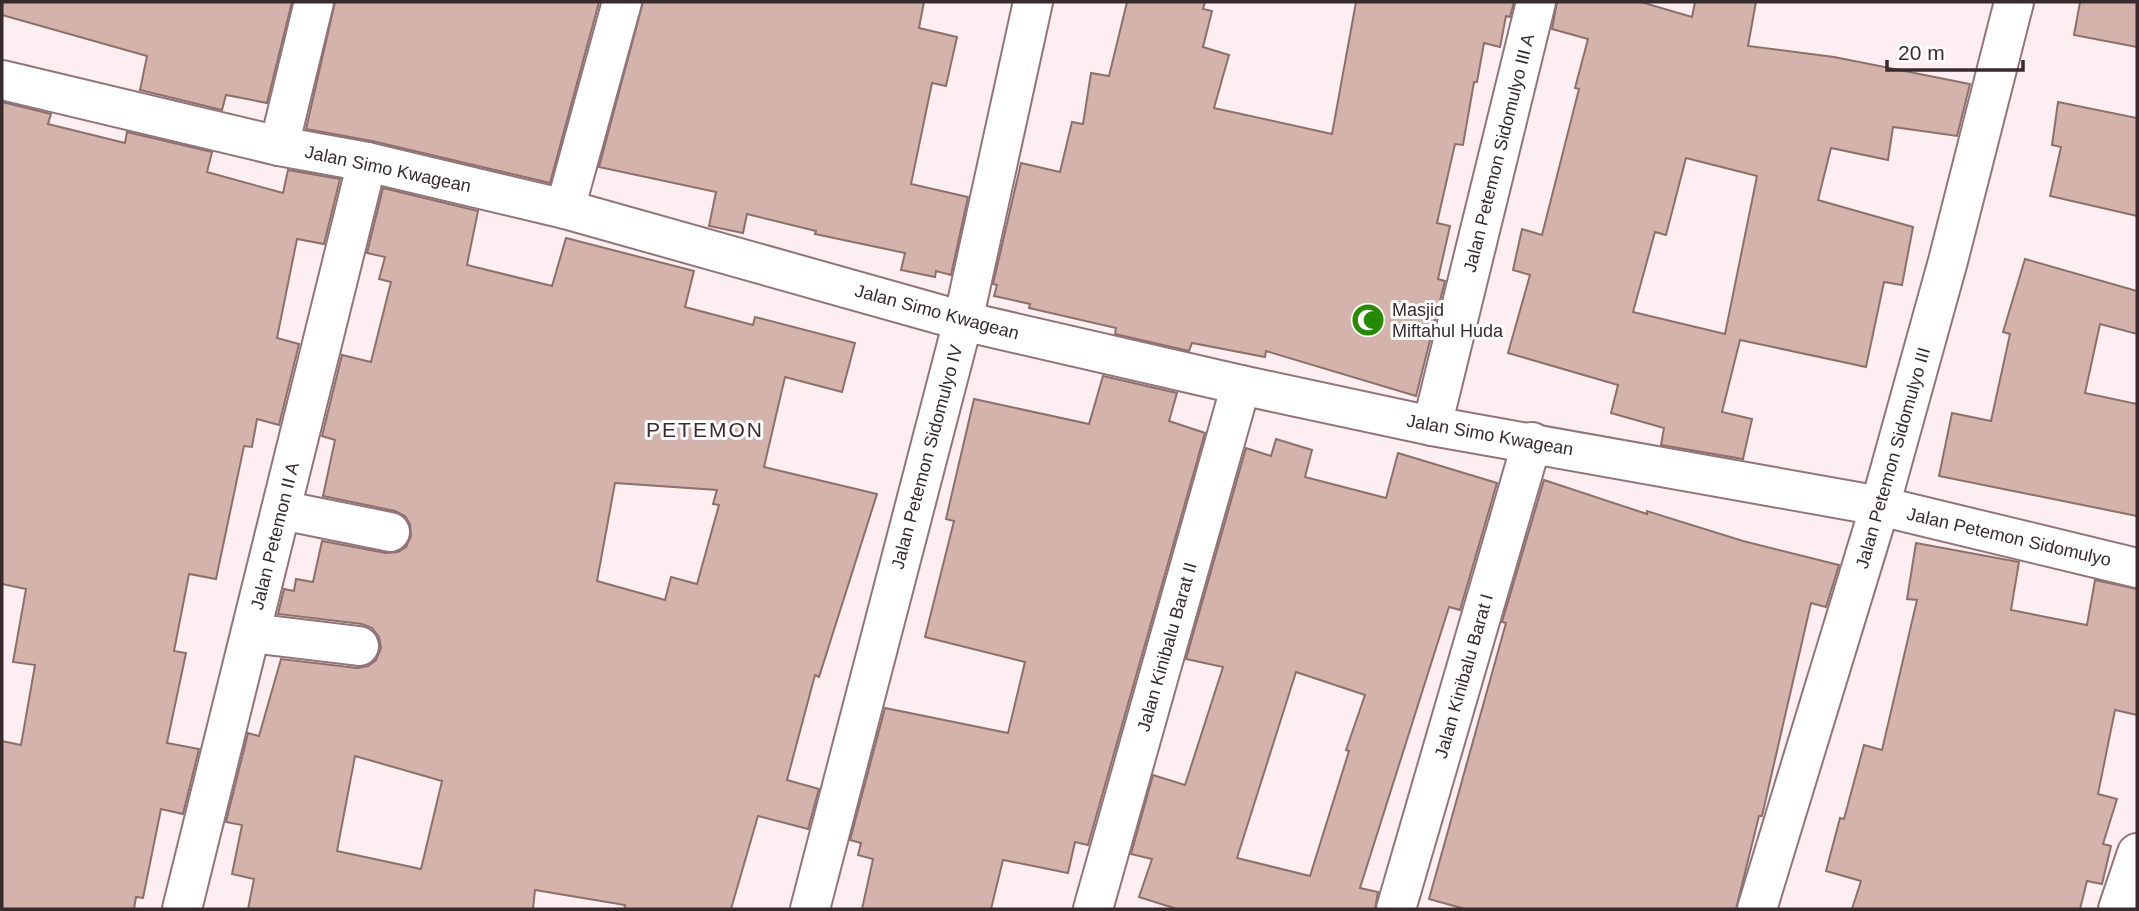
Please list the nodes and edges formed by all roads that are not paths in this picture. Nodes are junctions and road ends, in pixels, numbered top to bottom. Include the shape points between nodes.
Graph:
1 (314, 2) edge
2 (622, 2) edge
3 (1033, 2) edge
4 (1536, 2) edge
5 (2014, 2) edge
6 (2, 80) edge
7 (279, 146) junction
8 (367, 162) junction
9 (565, 209) junction
10 (963, 321) junction
11 (1241, 385) junction
12 (1432, 426) junction
13 (1532, 442) junction
14 (1880, 506) junction
15 (281, 510) junction
16 (390, 532) dead end
17 (2137, 568) edge
18 (251, 633) junction
19 (359, 646) dead end
20 (2137, 853) edge
21 (182, 909) edge
22 (810, 909) edge
23 (1093, 909) edge
24 (1396, 909) edge
25 (1757, 909) edge
26 (2118, 909) edge

1 - 7 street
2 - 9 street
3 - 10 street, Jalan Petemon Sidomulyo IV
4 - 12 street, Jalan Petemon Sidomulyo III A
5 - 14 street, Jalan Petemon Sidomulyo III
6 - 7 street, Jalan Simo Kwagean
7 - 8 street, Jalan Simo Kwagean
8 - 9 street, Jalan Simo Kwagean
8 - 15 street, Jalan Petemon II A
9 - 10 street, Jalan Simo Kwagean
10 - 11 street, Jalan Simo Kwagean
10 - 22 street, Jalan Petemon Sidomulyo IV
11 - 12 street, Jalan Simo Kwagean
11 - 23 street, Jalan Kinibalu Barat II
12 - 13 street, Jalan Simo Kwagean
13 - 14 street, Jalan Simo Kwagean
13 - 24 street, Jalan Kinibalu Barat I
14 - 17 street, Jalan Petemon Sidomulyo
14 - 25 street, Jalan Petemon Sidomulyo III
15 - 16 street
15 - 18 street, Jalan Petemon II A
18 - 19 street
18 - 21 street, Jalan Petemon II A
20 - 26 street

